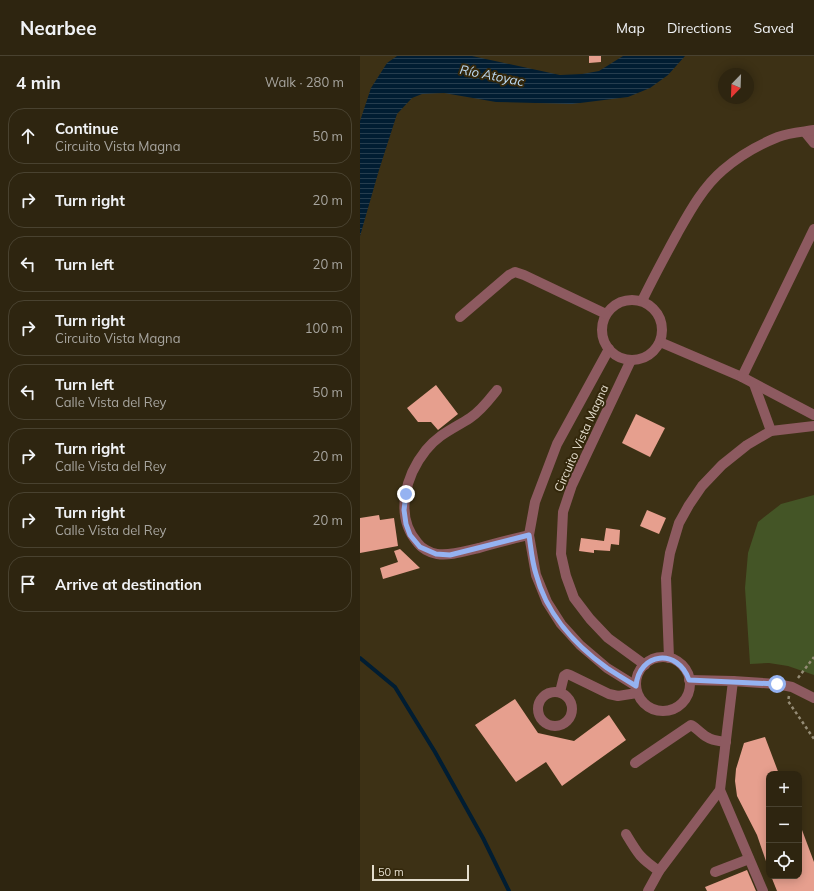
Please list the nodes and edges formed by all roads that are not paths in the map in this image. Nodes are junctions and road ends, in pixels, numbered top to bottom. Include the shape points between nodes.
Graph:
1 (809, 131) edge
2 (814, 143) edge
3 (814, 229) edge
4 (642, 301) junction
5 (606, 314) junction
6 (460, 318) dead end
7 (660, 342) junction
8 (609, 349) junction
9 (631, 360) junction
10 (742, 377) junction
11 (754, 384) junction
12 (497, 390) dead end
13 (814, 415) edge
14 (814, 426) edge
15 (771, 431) junction
16 (529, 535) junction
17 (669, 658) junction
18 (645, 665) junction
19 (689, 680) junction
20 (733, 681) junction
21 (637, 689) junction
22 (560, 692) dead end
23 (814, 698) edge
24 (726, 742) junction
25 (635, 762) dead end
26 (720, 790) junction
27 (626, 834) dead end
28 (749, 858) junction
29 (659, 870) junction
30 (715, 872) dead end
31 (648, 891) edge
32 (763, 891) edge

1 - 2 street
1 - 4 street via 780,137 761,145 722,170 689,213
3 - 10 street
4 - 5 street via 622,301
4 - 7 street via 658,314 662,328
5 - 6 street via 515,272
5 - 8 street via 602,332
7 - 9 street via 648,355
7 - 10 street
8 - 9 street via 616,355
8 - 16 street, Circuito Vista Magna via 557,444 535,502
9 - 18 street, Circuito Vista Magna via 572,485 563,512 561,554 574,598 590,620 608,638
10 - 11 street
11 - 13 street
11 - 15 street
12 - 16 street via 470,418 439,437 426,450 410,479 404,510 406,524 410,535 420,547 436,554 450,555
14 - 15 street
15 - 17 street via 747,445 722,465 702,486 679,523 666,578
16 - 21 street, Circuito Vista Magna via 536,575 547,602 561,624 580,646
17 - 18 street via 652,660
17 - 19 street via 682,666
18 - 21 street via 637,678
19 - 20 street
19 - 21 street via 687,697 673,709 664,711 647,706 641,700
20 - 23 street via 792,687
20 - 24 street
21 - 22 street via 618,696 566,674
24 - 25 street via 705,737 691,725
24 - 26 street
26 - 28 street
26 - 29 street
27 - 29 street via 638,855
28 - 30 street
28 - 32 street
29 - 31 street

